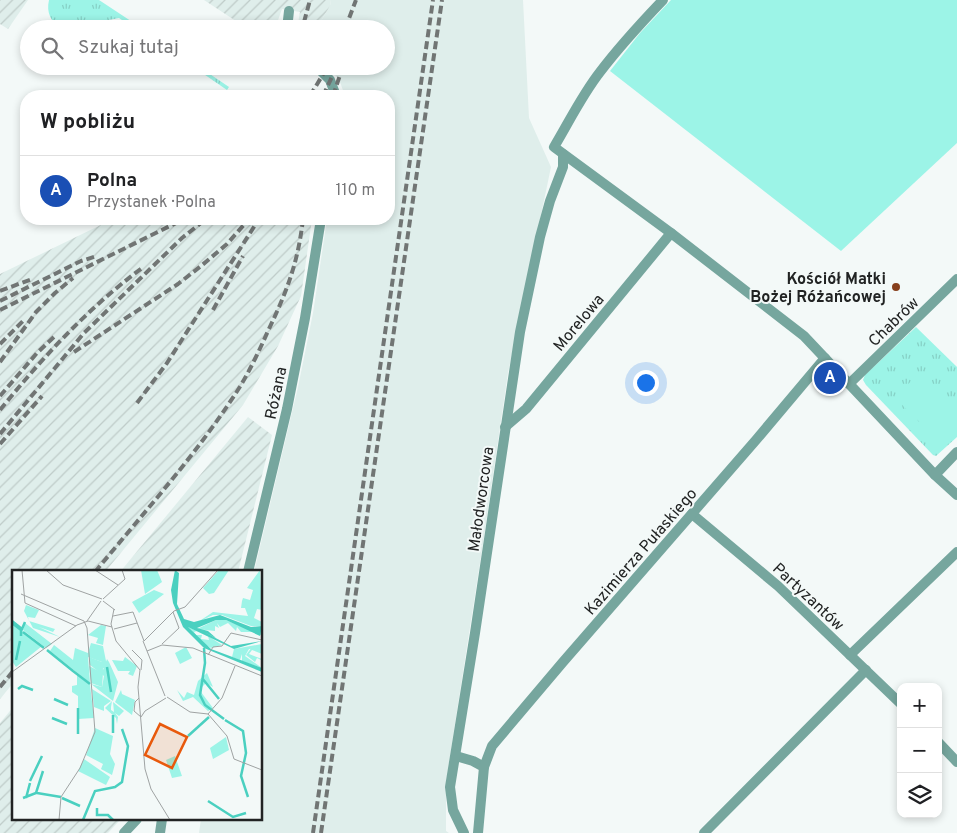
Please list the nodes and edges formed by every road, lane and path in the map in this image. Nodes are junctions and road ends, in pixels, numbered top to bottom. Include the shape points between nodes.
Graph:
1 (663, 0) edge
2 (289, 11) dead end
3 (288, 20) edge
4 (325, 75) edge
5 (334, 90) edge
6 (563, 154) junction
7 (320, 225) edge
8 (671, 233) junction
9 (957, 279) edge
10 (825, 358) junction
11 (849, 384) junction
12 (505, 427) junction
13 (957, 452) edge
14 (935, 474) junction
15 (957, 495) edge
16 (692, 514) junction
17 (957, 552) edge
18 (248, 570) edge
19 (850, 655) junction
20 (866, 670) junction
21 (897, 700) edge
22 (942, 746) edge
23 (456, 756) junction
24 (957, 762) edge
25 (484, 767) junction
26 (136, 820) edge
27 (162, 820) edge
28 (124, 833) edge
29 (160, 833) edge
30 (464, 833) edge
31 (478, 833) edge
32 (704, 833) edge

1 - 6 street, Małodworcowa via 630,35 581,100 554,147
2 - 3 street
4 - 5 street
6 - 8 street
6 - 12 street, Małodworcowa via 563,168 540,238 520,332
7 - 18 street, Różana via 287,408
8 - 10 street via 804,336
8 - 12 street, Morelowa via 526,409
9 - 11 street, Chabrów
10 - 11 street
10 - 16 street, Kazimierza Pułaskiego
11 - 14 street
12 - 23 street, Małodworcowa
13 - 14 street
14 - 15 street
16 - 19 street, Partyzantów via 778,586
16 - 25 street, Kazimierza Pułaskiego via 492,746
17 - 19 street
19 - 20 street, Partyzantów
20 - 21 street, Partyzantów
20 - 32 street
22 - 24 street
23 - 25 street
23 - 30 street, Małodworcowa via 450,792 453,810
25 - 31 street
26 - 28 street
27 - 29 street

